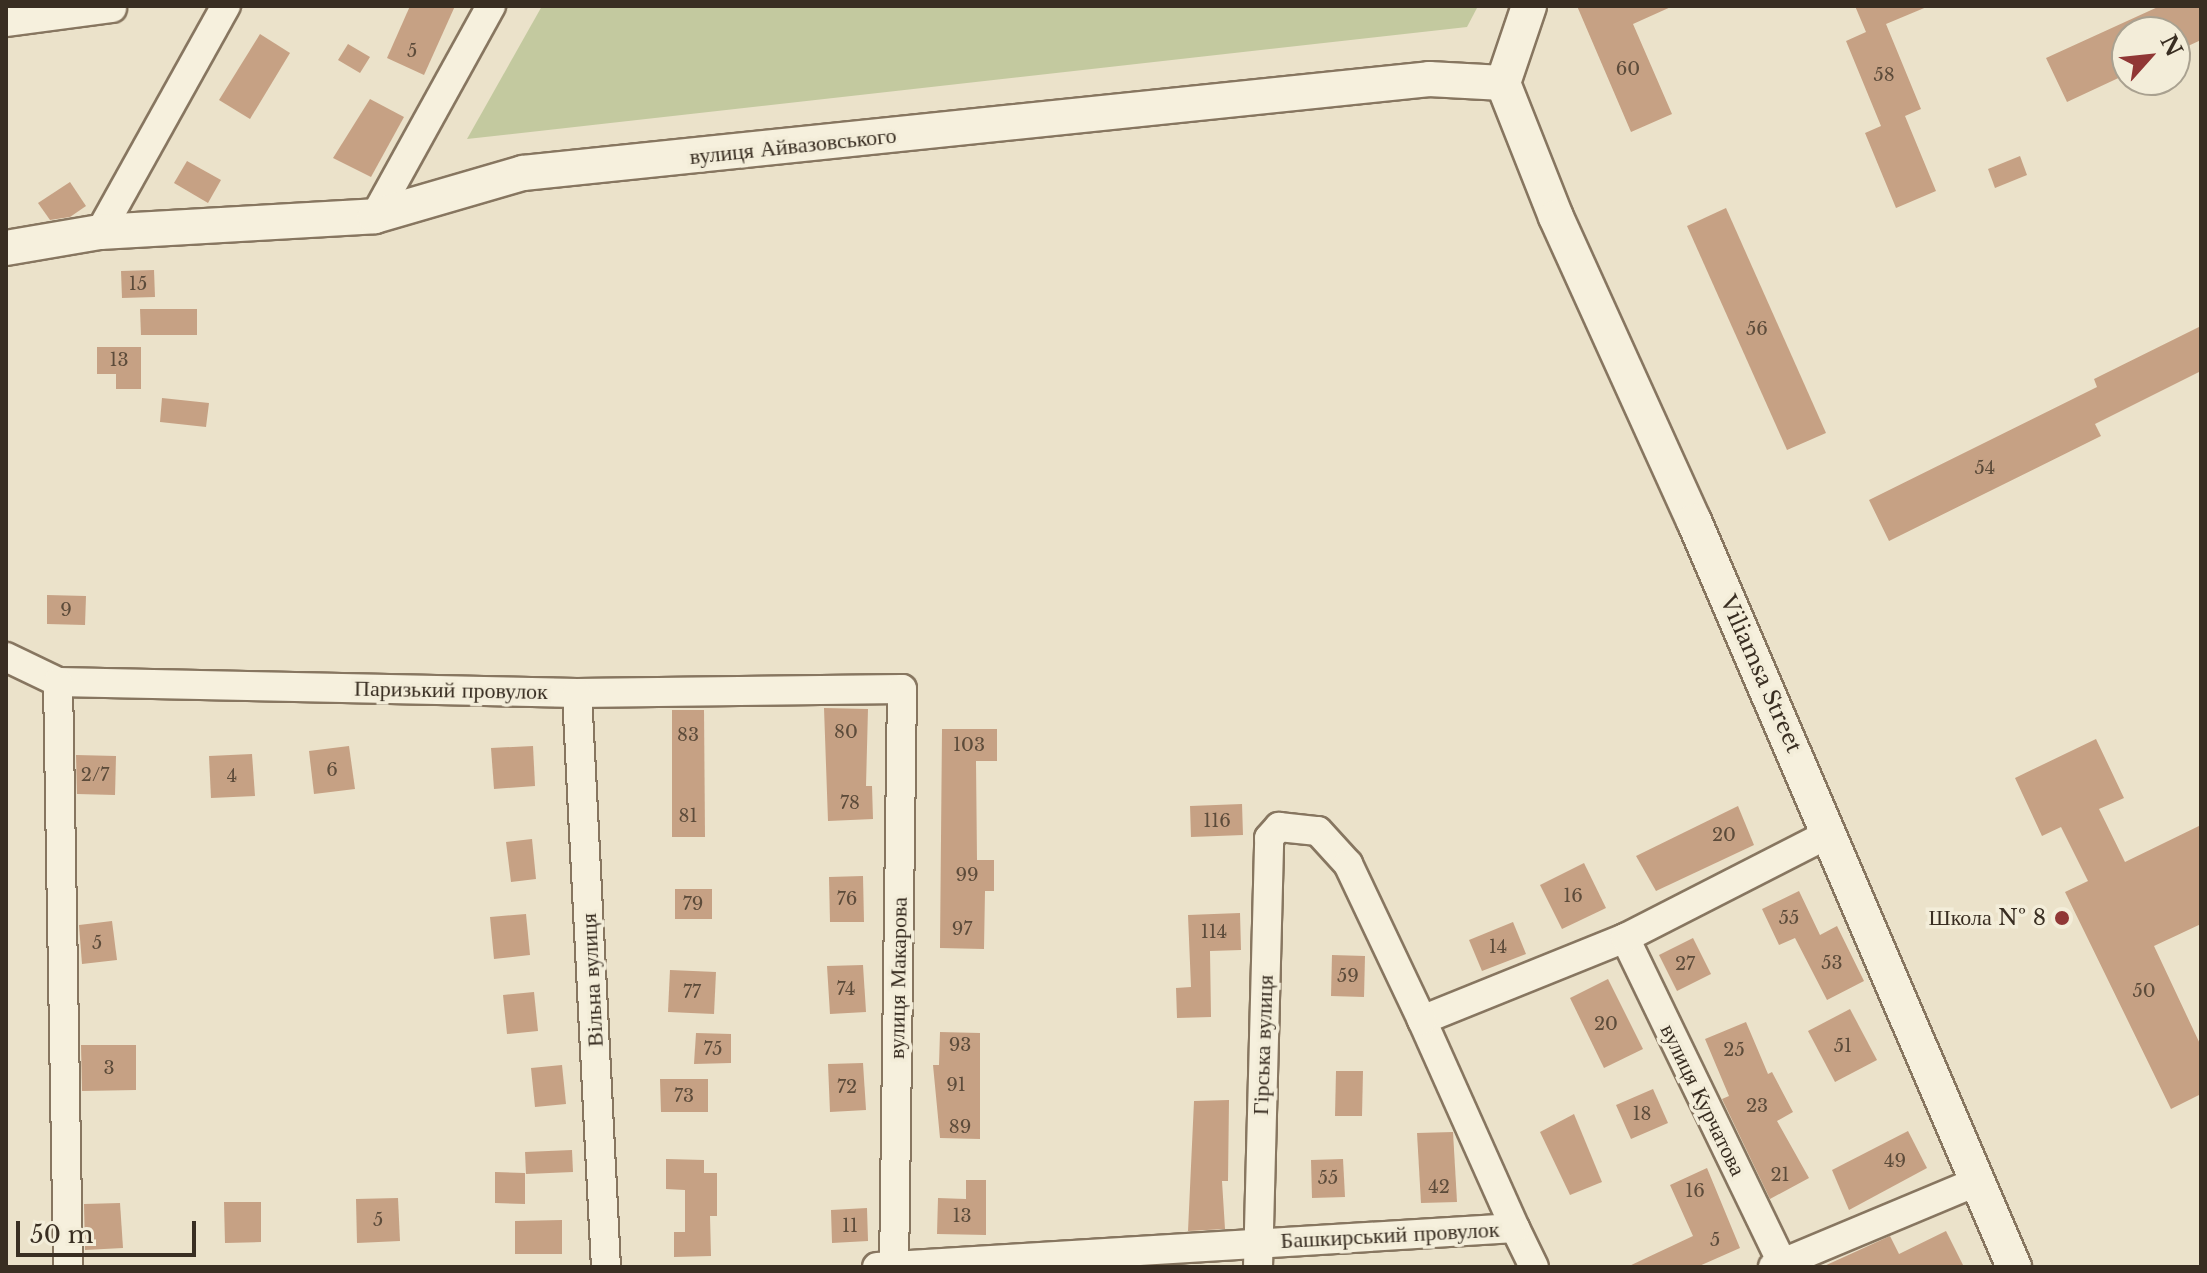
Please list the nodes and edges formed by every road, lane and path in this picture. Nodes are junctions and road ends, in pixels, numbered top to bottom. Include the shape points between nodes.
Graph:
1 (226, 6) edge
2 (491, 6) edge
3 (1529, 6) edge
4 (112, 8) dead end
5 (6, 22) edge
6 (1503, 83) junction
7 (375, 216) junction
8 (100, 232) junction
9 (6, 248) edge
10 (6, 657) edge
11 (58, 682) junction
12 (902, 689) joint
13 (577, 693) junction
14 (1279, 827) joint
15 (1830, 833) junction
16 (1625, 938) junction
17 (1422, 1020) junction
18 (1976, 1182) junction
19 (1515, 1228) junction
20 (1257, 1255) edge
21 (1778, 1265) edge
22 (894, 1266) edge
23 (68, 1267) edge
24 (606, 1267) edge
25 (876, 1267) edge
26 (1534, 1267) edge
27 (2014, 1267) edge

1 - 8 street
2 - 7 street
3 - 6 street
4 - 5 street
6 - 7 street, вулиця Айвазовського via 1429,79 523,173
6 - 15 street, Viliamsa Street via 1556,217
7 - 8 street, вулиця Айвазовського
8 - 9 street, вулиця Айвазовського
10 - 11 street, Паризький провулок
11 - 13 street, Паризький провулок
11 - 23 street
12 - 13 street, Паризький провулок
12 - 22 street, вулиця Макарова
13 - 24 street, Вільна вулиця
14 - 17 street, Башкирський провулок via 1318,831 1348,864
14 - 20 street, Гірська вулиця via 1269,838
15 - 16 street
15 - 18 street, Viliamsa Street
16 - 17 street
16 - 21 street, вулиця Курчатова
17 - 19 street, Башкирський провулок
18 - 21 street
18 - 27 street, Viliamsa Street
19 - 20 street, Башкирський провулок
19 - 26 street
20 - 22 street, Башкирський провулок
22 - 25 street, Башкирський провулок

